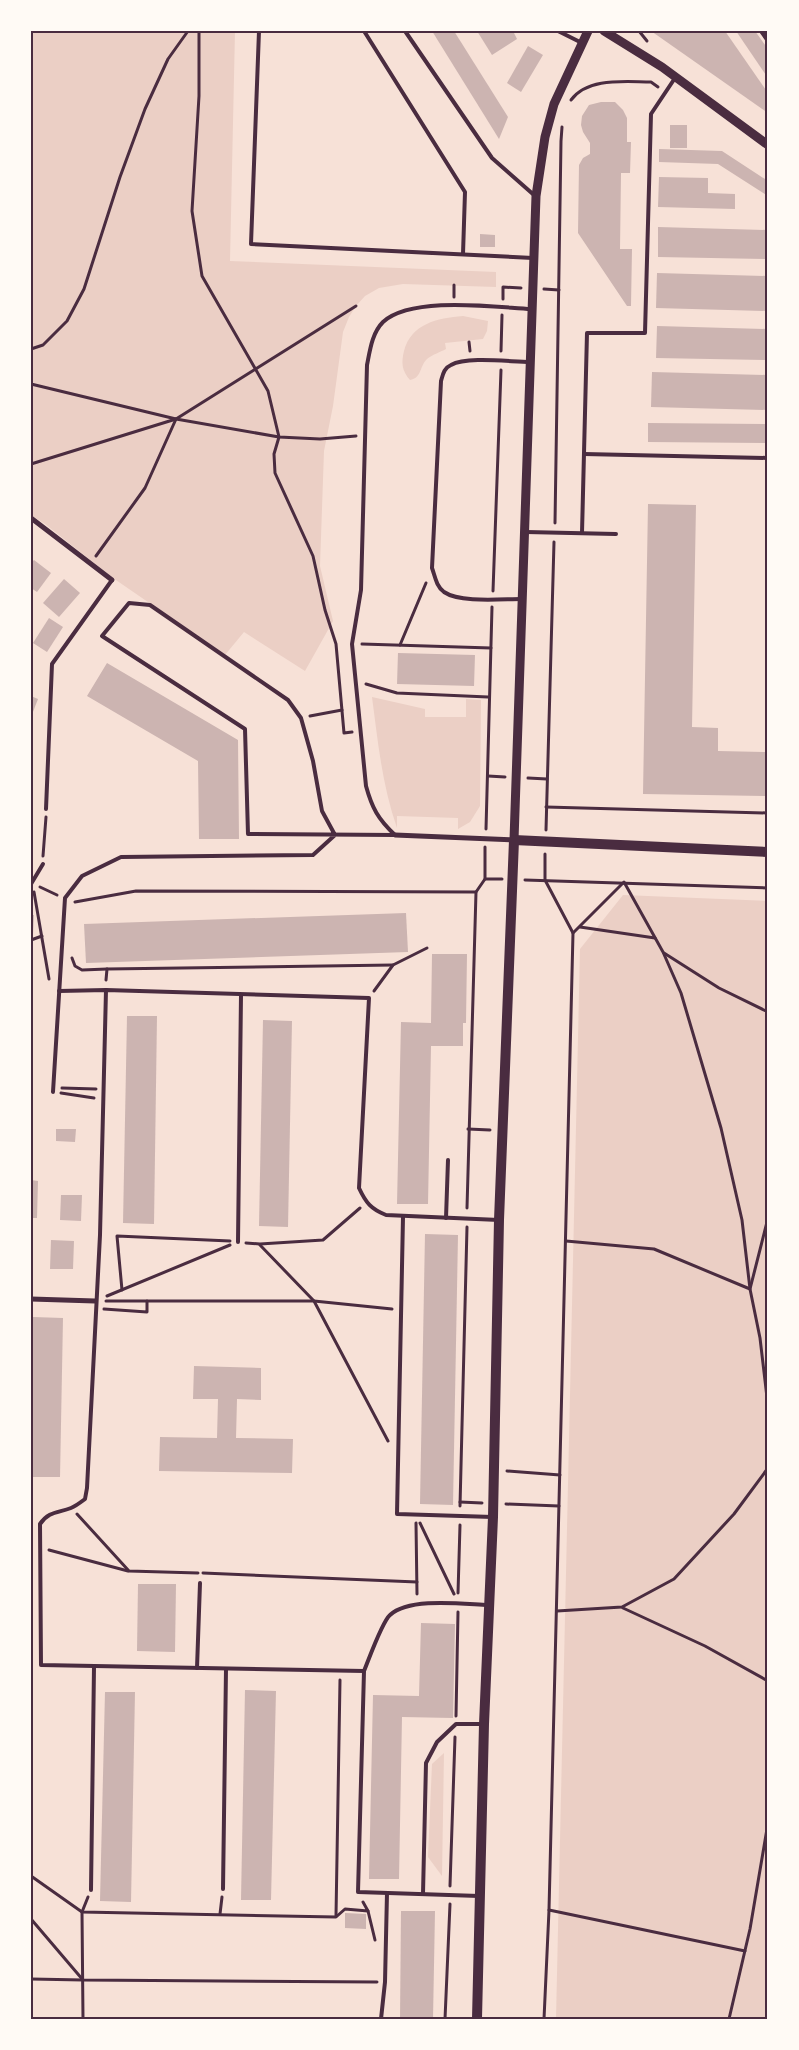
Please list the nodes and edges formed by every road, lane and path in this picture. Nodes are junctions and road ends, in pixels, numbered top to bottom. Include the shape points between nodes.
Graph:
1 (188, 31) edge
2 (199, 31) edge
3 (259, 31) edge
4 (364, 31) edge
5 (405, 31) edge
6 (558, 31) edge
7 (588, 31) edge
8 (604, 31) edge
9 (639, 31) edge
10 (761, 31) edge
11 (768, 41) edge
12 (647, 42) dead end
13 (582, 43) junction
14 (675, 78) junction
15 (664, 92) junction
16 (568, 104) dead end
17 (563, 122) dead end
18 (768, 145) edge
19 (536, 196) junction
20 (463, 254) junction
21 (533, 258) junction
22 (503, 287) dead end
23 (356, 306) dead end
24 (502, 308) junction
25 (531, 309) junction
26 (31, 349) edge
27 (501, 361) junction
28 (530, 362) junction
29 (256, 368) junction
30 (31, 384) edge
31 (176, 419) junction
32 (364, 436) junction
33 (279, 437) junction
34 (584, 454) junction
35 (768, 458) edge
36 (31, 464) edge
37 (31, 518) edge
38 (526, 532) junction
39 (554, 532) junction
40 (582, 533) junction
41 (616, 534) dead end
42 (90, 564) junction
43 (432, 568) junction
44 (112, 580) joint
45 (493, 599) junction
46 (523, 599) junction
47 (336, 644) junction
48 (352, 644) junction
49 (400, 645) junction
50 (491, 648) junction
51 (338, 671) junction
52 (355, 682) junction
53 (488, 697) junction
54 (342, 710) junction
55 (301, 718) junction
56 (344, 733) dead end
57 (488, 776) dead end
58 (46, 809) joint
59 (768, 813) edge
60 (335, 835) junction
61 (395, 836) junction
62 (514, 840) junction
63 (768, 852) edge
64 (43, 864) joint
65 (624, 882) junction
66 (32, 884) edge
67 (768, 888) edge
68 (65, 898) junction
69 (73, 902) dead end
70 (579, 927) junction
71 (573, 933) junction
72 (42, 936) junction
73 (655, 938) junction
74 (31, 940) edge
75 (427, 948) dead end
76 (72, 950) dead end
77 (663, 952) junction
78 (393, 965) junction
79 (107, 969) junction
80 (49, 980) dead end
81 (106, 990) junction
82 (59, 991) junction
83 (241, 995) junction
84 (369, 998) junction
85 (768, 1012) edge
86 (87, 1089) dead end
87 (53, 1090) junction
88 (104, 1100) junction
89 (468, 1129) junction
90 (503, 1130) junction
91 (448, 1160) dead end
92 (403, 1217) junction
93 (446, 1218) junction
94 (768, 1218) edge
95 (467, 1219) junction
96 (500, 1220) junction
97 (117, 1236) dead end
98 (566, 1241) junction
99 (238, 1242) joint
100 (260, 1244) dead end
101 (750, 1289) junction
102 (122, 1290) junction
103 (31, 1299) edge
104 (95, 1301) junction
105 (147, 1301) junction
106 (314, 1302) junction
107 (95, 1309) junction
108 (402, 1310) junction
109 (768, 1406) edge
110 (398, 1460) junction
111 (768, 1468) edge
112 (494, 1470) junction
113 (560, 1474) junction
114 (460, 1502) junction
115 (493, 1504) junction
116 (559, 1506) junction
117 (72, 1508) junction
118 (416, 1515) junction
119 (460, 1516) junction
120 (493, 1517) junction
121 (41, 1548) junction
122 (128, 1571) junction
123 (200, 1573) junction
124 (417, 1582) junction
125 (200, 1583) joint
126 (418, 1604) junction
127 (458, 1604) junction
128 (488, 1605) junction
129 (622, 1607) junction
130 (557, 1611) junction
131 (94, 1667) junction
132 (197, 1668) junction
133 (226, 1669) junction
134 (340, 1670) junction
135 (364, 1671) junction
136 (768, 1681) edge
137 (456, 1724) junction
138 (484, 1724) junction
139 (768, 1822) edge
140 (31, 1876) edge
141 (223, 1889) joint
142 (90, 1890) joint
143 (358, 1892) junction
144 (387, 1893) junction
145 (423, 1894) junction
146 (450, 1895) junction
147 (481, 1896) junction
148 (549, 1910) junction
149 (82, 1912) junction
150 (220, 1914) junction
151 (336, 1916) junction
152 (31, 1919) edge
153 (745, 1951) junction
154 (31, 1979) edge
155 (83, 1980) junction
156 (385, 1982) junction
157 (83, 2019) edge
158 (381, 2019) edge
159 (445, 2019) edge
160 (477, 2019) edge
161 (544, 2019) edge
162 (729, 2019) edge

1 - 26 path via 168,59 145,109 84,289 66,322 43,345
2 - 29 path via 199,96 192,211 202,276
3 - 20 lane via 251,244
4 - 20 lane via 465,192
5 - 19 lane via 492,158
6 - 13 lane
7 - 13 street
8 - 14 street
9 - 12 path
10 - 11 lane
13 - 19 street via 554,104
14 - 15 lane
14 - 18 street
15 - 16 path via 651,82 594,84 583,88
15 - 34 lane via 651,114 645,333 587,333
17 - 39 path
19 - 21 street
20 - 21 lane
21 - 25 street
22 - 24 path
23 - 29 path
24 - 25 lane
24 - 27 path
24 - 32 lane via 420,307 396,313 382,323 372,340 367,365
25 - 28 street
27 - 28 lane
27 - 43 lane via 464,361 450,365 444,371
27 - 45 path
28 - 38 street
29 - 31 path
29 - 33 path via 268,391
30 - 31 path
31 - 33 path
31 - 36 path
31 - 42 path via 145,488
32 - 33 path
32 - 48 lane via 360,590
33 - 47 path via 274,454 275,473 313,556
34 - 35 lane
34 - 40 lane
37 - 42 street
38 - 39 lane
38 - 46 street
39 - 40 lane
39 - 59 path via 546,808
40 - 41 lane
42 - 44 street
43 - 45 lane via 437,584 444,592 457,597
43 - 49 path
44 - 58 lane via 52,664
45 - 46 lane
45 - 50 path
46 - 62 street
47 - 48 path
47 - 51 path
48 - 49 path
48 - 52 lane
49 - 50 path
50 - 53 path
51 - 52 path
51 - 54 path
52 - 53 path via 397,693
52 - 61 lane via 368,792 372,806
53 - 57 path
54 - 55 path
54 - 56 path
55 - 60 lane via 322,811
55 - 60 lane via 288,700 150,605 128,602 102,636 245,729 248,834
58 - 64 path
60 - 61 lane
60 - 68 lane via 312,855 121,856 82,876
61 - 62 street
62 - 63 main road
62 - 90 main road
64 - 66 lane
65 - 67 path
65 - 70 path
65 - 71 path via 545,880
65 - 73 path
66 - 68 path
66 - 72 path
68 - 82 lane
69 - 89 path via 136,890 476,892
70 - 71 path
70 - 73 path
71 - 98 path
72 - 74 path
72 - 80 path
73 - 77 path
75 - 78 path
76 - 79 path via 72,960 82,970
77 - 85 path via 719,988
77 - 101 path via 681,993 721,1128 742,1220
78 - 79 path
78 - 84 path
79 - 81 path
81 - 82 lane
81 - 83 lane
81 - 88 lane
82 - 87 lane
83 - 84 lane
83 - 99 lane
84 - 92 lane via 359,1188 372,1209
86 - 87 path
87 - 88 path
88 - 104 lane
89 - 90 path
89 - 95 path
90 - 96 main road
91 - 93 lane
92 - 93 lane
92 - 108 lane
93 - 95 lane
94 - 101 path
95 - 96 lane
95 - 114 path
96 - 112 main road
97 - 102 path
98 - 101 path via 654,1249
98 - 113 path
99 - 102 path
100 - 106 path
101 - 109 path
102 - 104 path
103 - 104 street
104 - 105 path
104 - 107 lane
105 - 106 path
105 - 107 path via 147,1312
106 - 108 path
106 - 110 path
107 - 117 lane via 86,1499
108 - 110 lane
110 - 118 lane via 397,1514
111 - 129 path via 734,1514 674,1579
112 - 113 path
112 - 115 main road
113 - 116 path
114 - 115 path
114 - 119 path
115 - 116 path
115 - 120 main road
116 - 130 path
117 - 121 lane via 46,1516 40,1524
117 - 122 path
118 - 119 lane
118 - 124 path
118 - 127 path
119 - 120 lane
119 - 127 path
120 - 128 main road
121 - 122 path
121 - 131 lane via 40,1665
122 - 123 path
123 - 124 path
123 - 125 path
124 - 126 path
125 - 132 lane
126 - 127 lane
126 - 135 lane via 388,1615
127 - 128 lane
127 - 137 path
128 - 138 main road
129 - 130 path
129 - 136 path via 705,1646
130 - 148 path
131 - 132 lane
131 - 142 lane
132 - 133 lane
133 - 134 lane
133 - 141 lane
134 - 135 lane
134 - 151 path
135 - 143 lane
137 - 138 lane
137 - 145 lane via 437,1742 426,1763
137 - 146 path
138 - 147 main road
139 - 153 path
140 - 149 path
141 - 150 path
142 - 149 path
143 - 144 lane
143 - 151 path via 368,1911 345,1909
144 - 145 lane
144 - 156 lane
145 - 146 lane
146 - 147 lane
146 - 159 path
147 - 160 main road
148 - 153 path
148 - 161 path
149 - 150 path
149 - 155 path
150 - 151 path
152 - 155 path
153 - 162 path
154 - 155 path
155 - 156 path
155 - 157 path
156 - 158 lane

